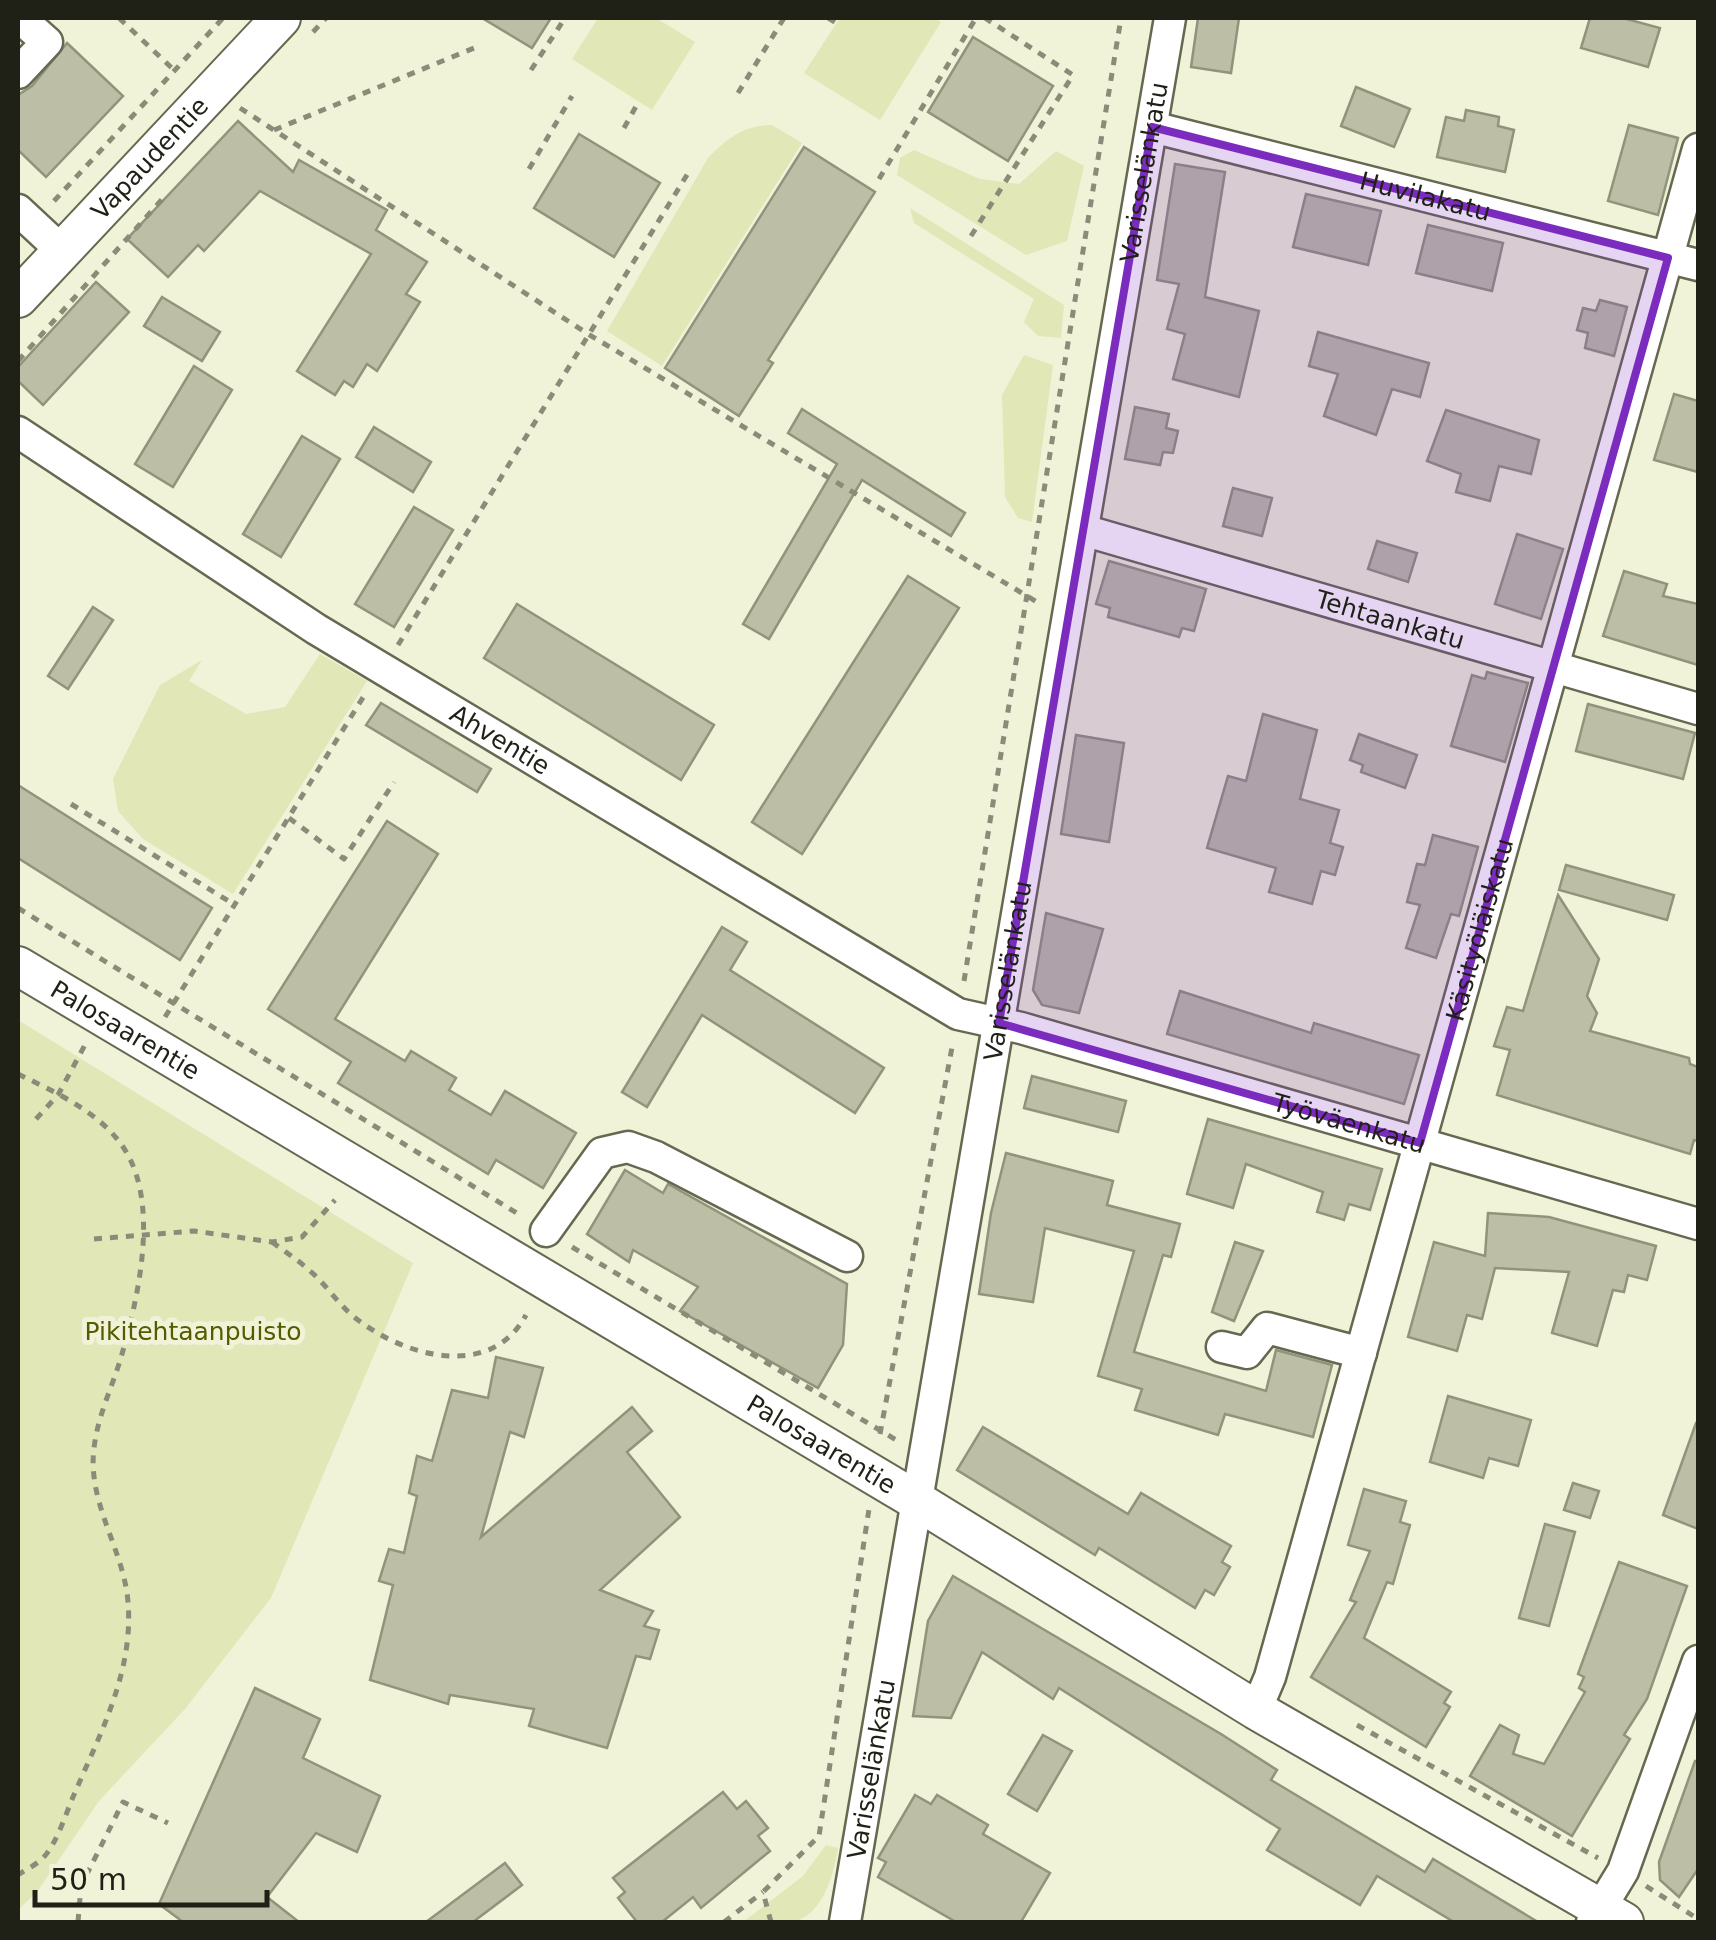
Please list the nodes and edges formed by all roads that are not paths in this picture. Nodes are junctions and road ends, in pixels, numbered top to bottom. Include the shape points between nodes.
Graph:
1 (20, 18) edge
2 (281, 18) edge
3 (1170, 18) edge
4 (18, 74) edge
5 (1152, 127) junction
6 (1698, 149) edge
7 (25, 216) edge
8 (62, 252) junction
9 (1668, 258) junction
10 (1698, 266) edge
11 (18, 298) edge
12 (18, 432) edge
13 (1084, 530) junction
14 (1554, 666) junction
15 (1698, 708) edge
16 (18, 966) edge
17 (999, 1023) junction
18 (1420, 1143) junction
19 (1698, 1224) edge
20 (546, 1231) road end
21 (847, 1256) dead end
22 (1222, 1348) dead end
23 (1361, 1353) junction
24 (914, 1499) junction
25 (1698, 1661) edge
26 (1256, 1710) junction
27 (1606, 1918) edge
28 (845, 1922) edge

1 - 4 street via 47,42
2 - 8 main road, Vapaudentie
3 - 5 street, Varisselänkatu
5 - 9 street, Huvilakatu
5 - 13 street, Varisselänkatu
6 - 9 street, Käsityöläiskatu
7 - 8 street
8 - 11 main road, Vapaudentie
9 - 10 street, Huvilakatu
9 - 14 street, Käsityöläiskatu
12 - 17 street, Ahventie via 316,629 390,656 958,1014
13 - 14 street, Tehtaankatu
13 - 17 street, Varisselänkatu
14 - 15 street, Tehtaankatu
14 - 18 street, Käsityöläiskatu
16 - 24 main road, Palosaarentie
17 - 18 street, Työväenkatu
17 - 24 street, Varisselänkatu
18 - 19 street, Työväenkatu
18 - 23 street, Käsityöläiskatu
20 - 21 street via 602,1153 628,1146
22 - 23 street via 1247,1353 1268,1328
23 - 26 street, Käsityöläiskatu
24 - 26 main road, Palosaarentie
24 - 28 street, Varisselänkatu
25 - 27 street
26 - 27 main road, Palosaarentie

